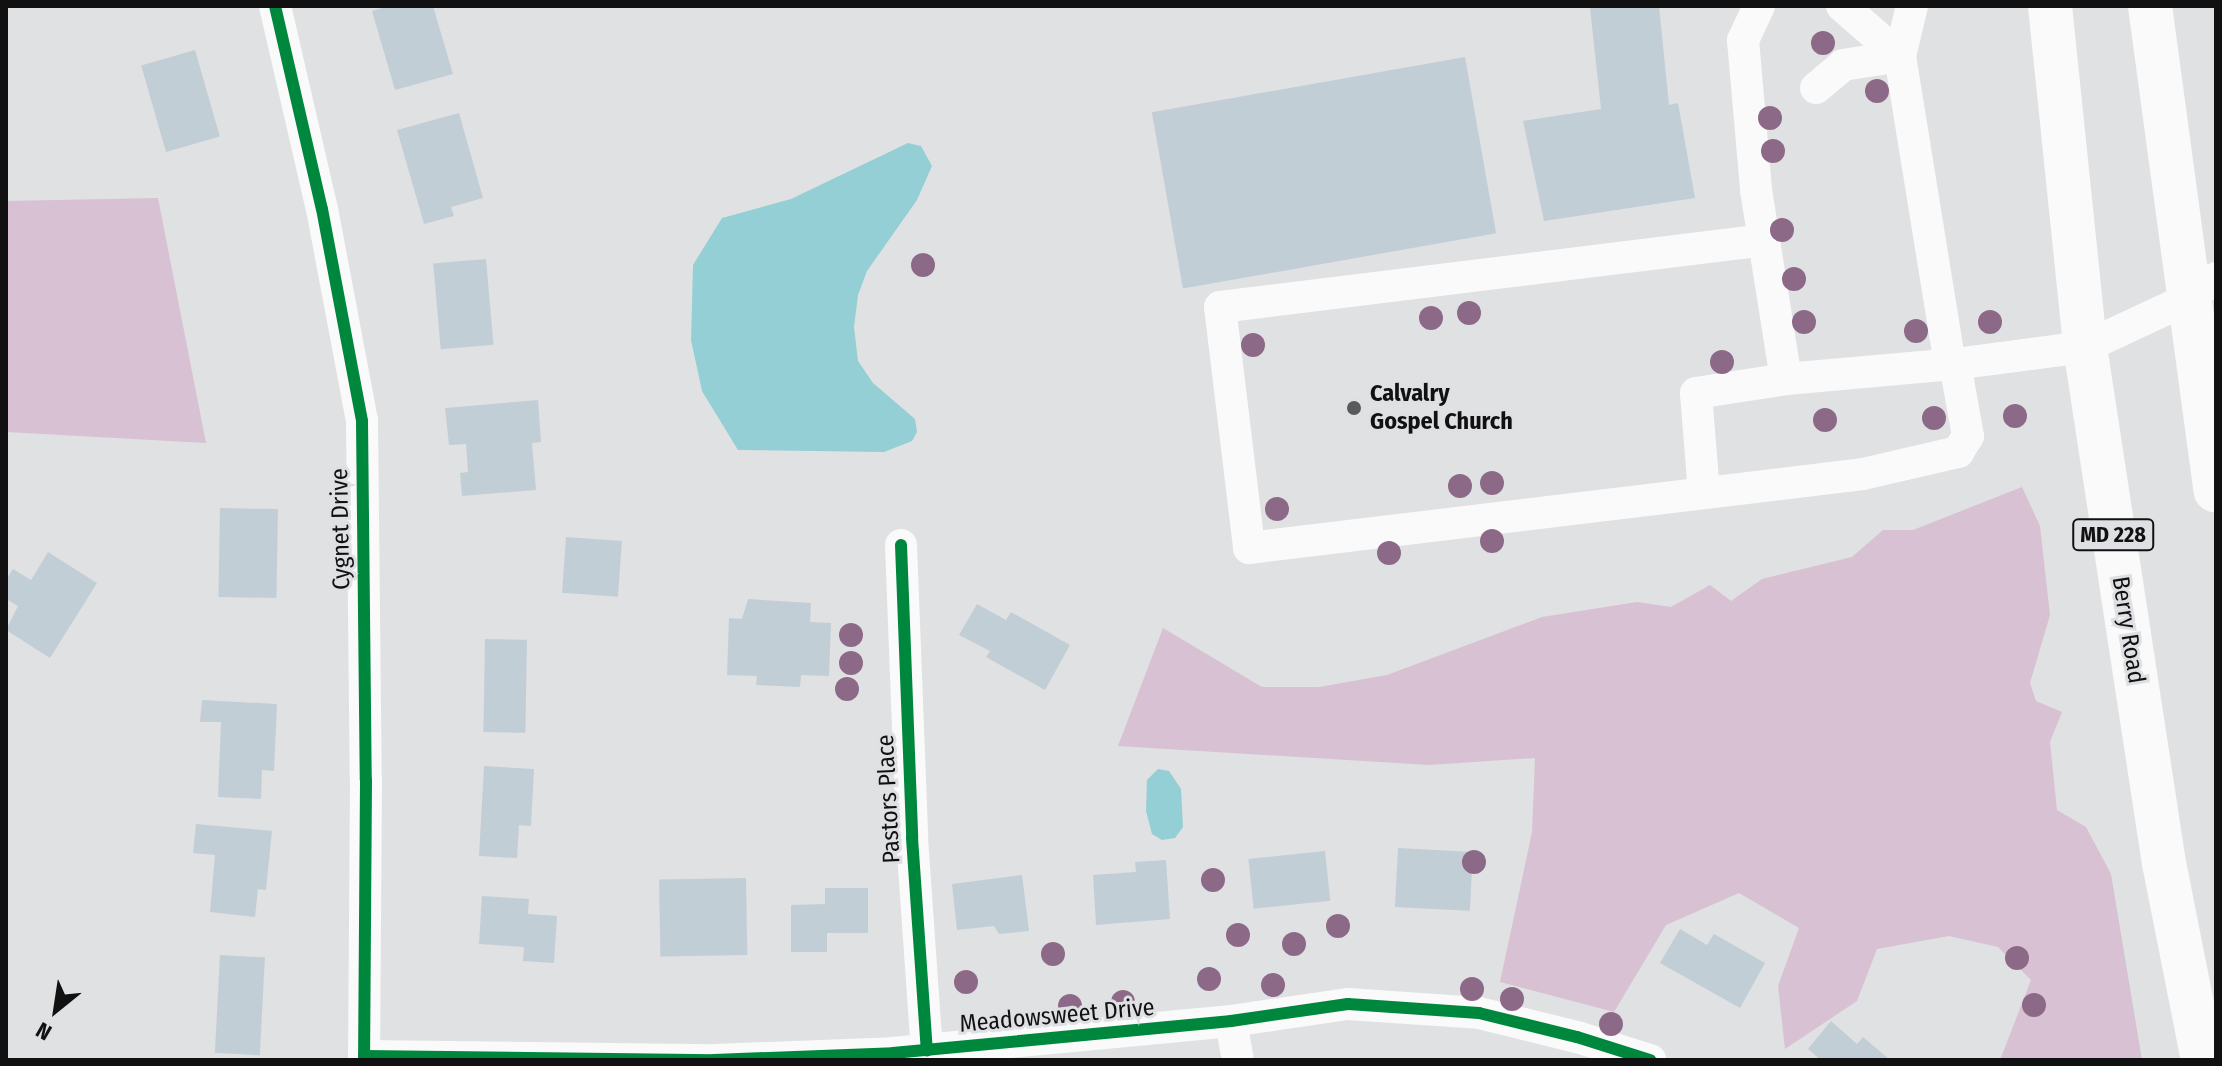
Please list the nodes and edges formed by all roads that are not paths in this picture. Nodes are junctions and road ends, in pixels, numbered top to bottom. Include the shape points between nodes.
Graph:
1 (275, 6) edge
2 (1759, 6) edge
3 (1842, 6) edge
4 (1912, 6) edge
5 (2050, 6) edge
6 (2150, 6) edge
7 (1900, 56) junction
8 (1816, 88) dead end
9 (1765, 240) junction
10 (2202, 288) edge
11 (2085, 347) junction
12 (1953, 365) junction
13 (1786, 379) junction
14 (2216, 491) edge
15 (1704, 493) junction
16 (901, 545) dead end
17 (1231, 1021) junction
18 (927, 1050) junction
19 (364, 1058) edge
20 (1238, 1060) edge
21 (1650, 1060) edge
22 (2203, 1060) edge

1 - 19 street, Cygnet Drive via 322,209 362,421
2 - 9 street via 1743,40
3 - 7 street
4 - 7 street
5 - 11 highway, Berry Road / MD 228
6 - 10 highway
7 - 8 street via 1843,65
7 - 12 street
9 - 13 street
9 - 15 street via 1220,307 1249,548
10 - 11 street
10 - 14 highway
11 - 12 street
11 - 22 highway, Berry Road / MD 228 via 2164,863
12 - 13 street
12 - 15 street via 1968,436 1958,452 1863,474
13 - 15 street via 1696,393
16 - 18 street, Pastors Place via 912,838
17 - 18 street, Meadowsweet Drive
17 - 20 street
17 - 21 street, Meadowsweet Drive via 1348,1004 1418,1007 1479,1013
18 - 19 street, Meadowsweet Drive via 714,1060

